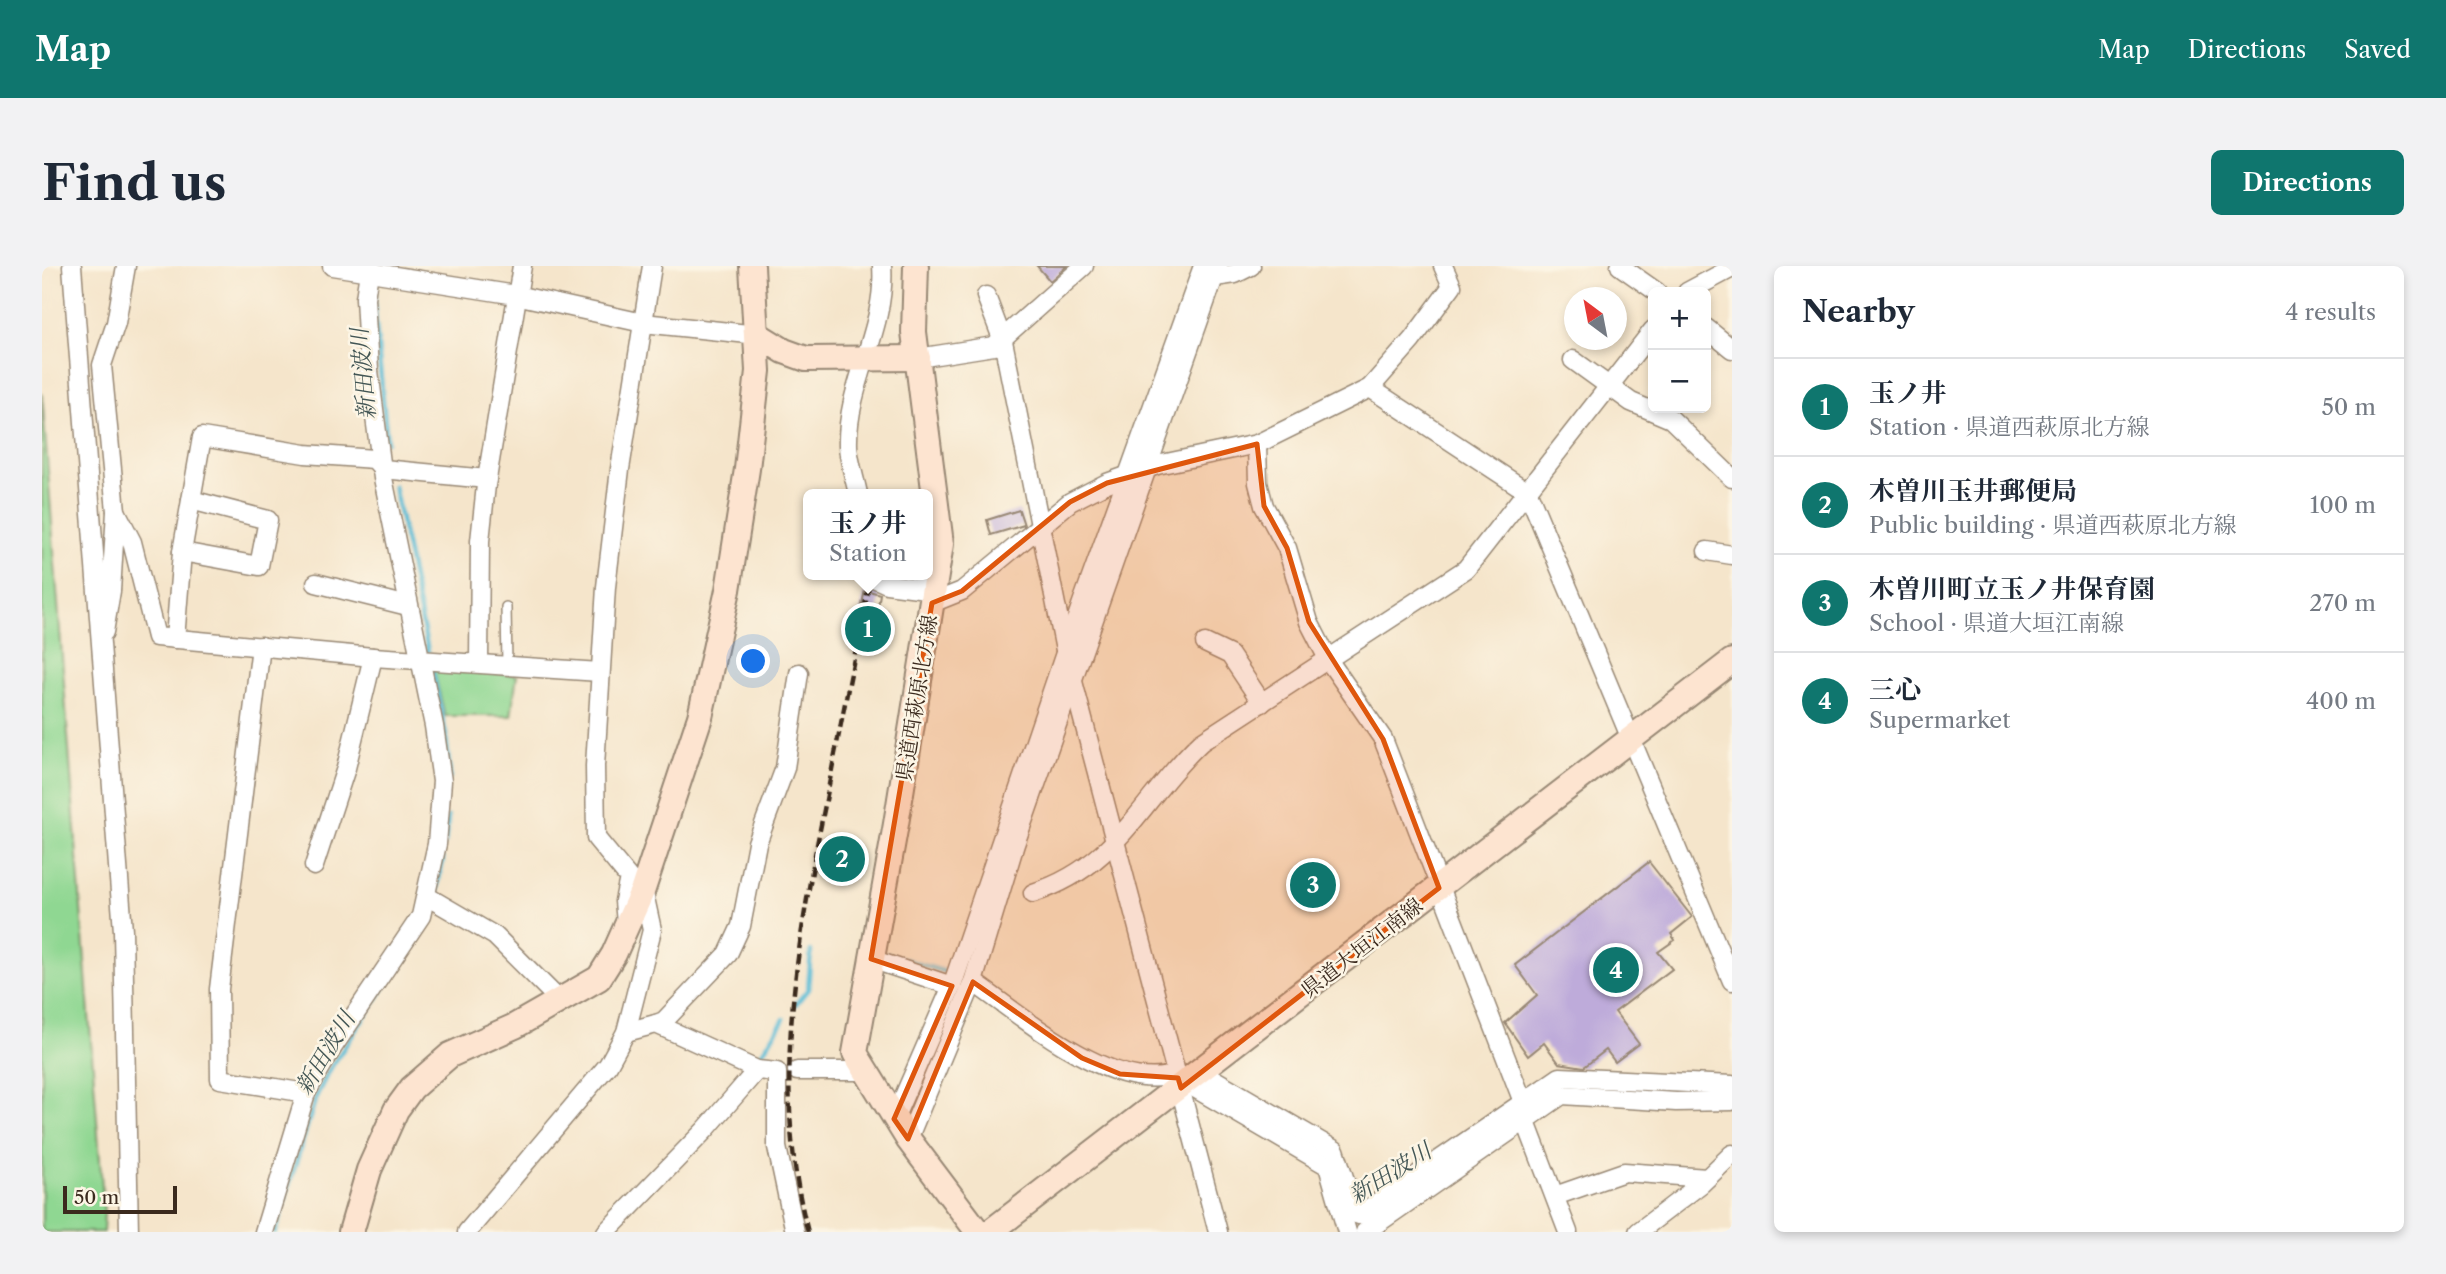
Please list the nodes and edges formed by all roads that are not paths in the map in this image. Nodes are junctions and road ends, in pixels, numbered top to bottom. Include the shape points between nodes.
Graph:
1 (72, 266) edge
2 (127, 266) edge
3 (332, 266) edge
4 (522, 266) edge
5 (652, 266) edge
6 (752, 266) edge
7 (916, 266) edge
8 (1084, 266) edge
9 (1251, 266) edge
10 (1443, 266) edge
11 (1620, 266) edge
12 (370, 268) edge
13 (1732, 268) edge
14 (881, 269) edge
15 (1212, 270) edge
16 (1650, 287) edge
17 (1696, 287) edge
18 (516, 295) junction
19 (986, 296) dead end
20 (643, 323) junction
21 (1711, 332) edge
22 (758, 335) junction
23 (1648, 336) edge
24 (1003, 341) junction
25 (1732, 349) edge
26 (918, 358) junction
27 (864, 359) junction
28 (1573, 360) dead end
29 (1608, 386) junction
30 (1370, 388) junction
31 (1257, 444) junction
32 (383, 468) junction
33 (1147, 468) junction
34 (1127, 474) junction
35 (487, 478) junction
36 (1732, 478) edge
37 (857, 489) edge
38 (1528, 492) junction
39 (191, 500) junction
40 (116, 511) junction
41 (1038, 527) junction
42 (1707, 551) dead end
43 (182, 552) junction
44 (1732, 555) edge
45 (878, 580) edge
46 (316, 583) dead end
47 (933, 597) junction
48 (408, 606) junction
49 (506, 607) dead end
50 (99, 637) junction
51 (175, 639) junction
52 (1205, 643) dead end
53 (261, 646) junction
54 (1066, 655) junction
55 (373, 657) junction
56 (419, 658) junction
57 (1329, 661) junction
58 (1732, 661) edge
59 (480, 663) junction
60 (506, 665) junction
61 (600, 672) junction
62 (799, 673) dead end
63 (1073, 682) junction
64 (1262, 703) junction
65 (1630, 739) junction
66 (1117, 842) junction
67 (314, 866) dead end
68 (1439, 888) junction
69 (643, 889) junction
70 (1033, 893) dead end
71 (428, 897) junction
72 (626, 923) junction
73 (1726, 946) edge
74 (871, 959) junction
75 (1732, 981) edge
76 (973, 982) junction
77 (952, 986) junction
78 (560, 1001) junction
79 (656, 1024) junction
80 (626, 1032) junction
81 (757, 1070) junction
82 (864, 1070) junction
83 (797, 1071) dead end
84 (1187, 1078) junction
85 (1732, 1085) edge
86 (306, 1093) junction
87 (1732, 1101) edge
88 (1523, 1102) junction
89 (894, 1119) junction
90 (1526, 1122) junction
91 (908, 1139) junction
92 (1732, 1154) edge
93 (1707, 1178) junction
94 (1555, 1196) junction
95 (129, 1232) edge
96 (264, 1232) edge
97 (351, 1232) edge
98 (467, 1232) edge
99 (606, 1232) edge
100 (795, 1232) edge
101 (978, 1232) edge
102 (990, 1232) edge
103 (1218, 1232) edge
104 (1347, 1232) edge
105 (1365, 1232) edge
106 (1568, 1232) edge
107 (1638, 1232) edge

1 - 50 street
2 - 40 street via 102,366
3 - 12 street
4 - 18 street
5 - 20 street
6 - 22 main road
7 - 26 main road, 県道西萩原北方線
8 - 24 street
9 - 15 street via 1236,274
10 - 30 street via 1452,286
11 - 16 street
12 - 18 street
12 - 32 street via 365,337
13 - 17 street
14 - 27 street via 881,300
15 - 33 street
15 - 34 street
18 - 20 street
18 - 35 street
19 - 24 street
20 - 22 street
20 - 61 street via 606,587
21 - 25 street
22 - 27 main road via 806,359
22 - 69 main road via 747,469 716,652 700,717
23 - 29 street
24 - 26 street
24 - 41 street
26 - 27 main road
26 - 47 main road, 県道西萩原北方線 via 941,544
27 - 37 street via 848,447
28 - 29 street
29 - 36 street via 1631,402 1671,419
29 - 38 street
30 - 31 street
30 - 38 street
31 - 33 street
31 - 57 street via 1264,506 1287,548 1308,622
32 - 35 street
32 - 39 street via 374,459 202,438
32 - 48 street
33 - 34 street
33 - 63 street
34 - 41 street via 1070,502
34 - 54 street
35 - 59 street via 480,553
38 - 57 street via 1466,569
38 - 65 street
39 - 43 street
39 - 43 street via 268,520 259,566
40 - 50 street via 106,629
40 - 51 street via 132,542 156,637
41 - 47 street via 962,591
41 - 54 street
42 - 44 street
43 - 51 street
45 - 47 street
46 - 48 street
47 - 74 main road, 県道西萩原北方線
48 - 56 street
49 - 60 lane
50 - 95 street via 123,932
51 - 53 street
52 - 64 street via 1230,655
53 - 55 street
53 - 86 street via 219,989 220,1079
54 - 63 street
54 - 77 street
55 - 56 street
55 - 67 street via 349,756
56 - 59 street
56 - 71 street via 442,781
57 - 64 street
57 - 68 street via 1383,739
58 - 65 main road, 県道大垣江南線
59 - 60 street
60 - 61 street
61 - 72 street via 596,838 629,878
62 - 79 street via 785,768 757,843 741,926 728,954
63 - 66 street
63 - 76 street via 1015,844
64 - 66 street via 1201,742 1180,762
65 - 68 main road, 県道大垣江南線
65 - 73 street
66 - 70 street via 1063,884
66 - 84 street
68 - 84 main road, 県道大垣江南線
68 - 88 street
69 - 72 main road
69 - 80 street via 652,930
71 - 78 street via 495,936
71 - 86 street via 421,916
72 - 78 main road via 599,978
73 - 75 street
74 - 77 street
74 - 82 main road, 県道西萩原北方線 via 855,1047
76 - 84 street via 1082,1058 1120,1074
76 - 91 street
77 - 89 street
78 - 97 main road via 450,1055 412,1088 396,1110 369,1170
79 - 80 street
79 - 81 street
80 - 98 street via 608,1065
81 - 99 street
81 - 100 street via 777,1072 777,1147
82 - 83 street
82 - 89 main road, 県道西萩原北方線
84 - 88 street via 1210,1077 1335,1150 1359,1215
84 - 102 main road, 県道大垣江南線
84 - 103 street
84 - 104 street via 1328,1166
85 - 88 street via 1560,1077
86 - 96 street
87 - 90 street via 1562,1095
88 - 90 street
89 - 91 main road, 県道西萩原北方線
90 - 94 street
90 - 105 street
91 - 101 main road, 県道西萩原北方線
92 - 93 street
93 - 94 street via 1624,1172
93 - 107 street
94 - 106 street

